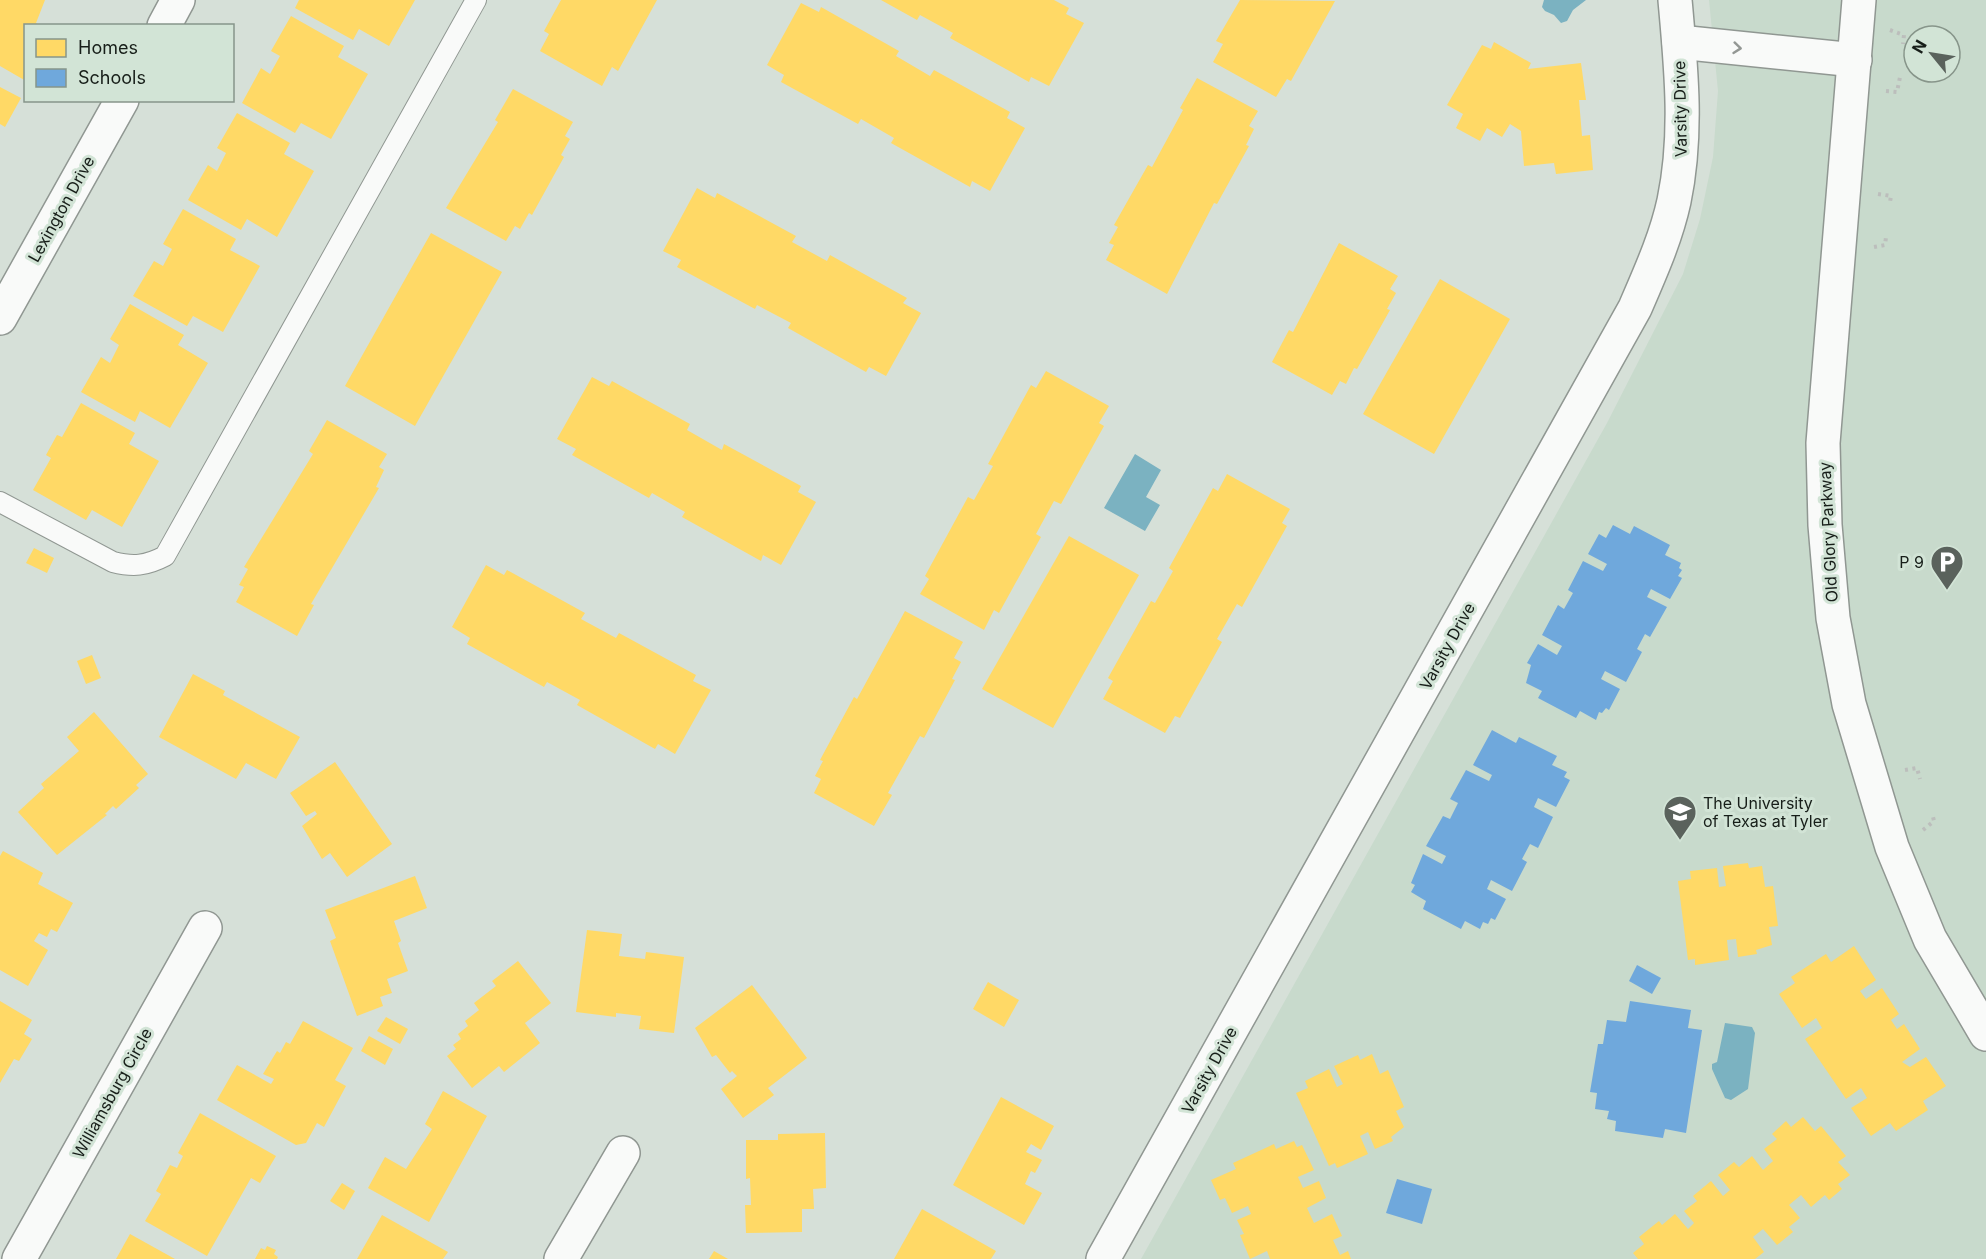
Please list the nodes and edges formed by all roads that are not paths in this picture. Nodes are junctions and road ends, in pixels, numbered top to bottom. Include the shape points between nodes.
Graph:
1 (178, 0) edge
2 (476, 0) edge
3 (1675, 0) edge
4 (1859, 0) edge
5 (165, 24) edge
6 (1679, 42) junction
7 (1855, 60) junction
8 (121, 102) edge
9 (0, 318) edge
10 (0, 502) edge
11 (205, 928) dead end
12 (1986, 1034) edge
13 (623, 1153) dead end
14 (19, 1259) edge
15 (561, 1259) edge
16 (1103, 1259) edge

1 - 5 street
2 - 10 lane via 165,556 150,564 113,562
3 - 6 street, Varsity Drive
4 - 7 street, Old Glory Parkway
6 -> 7 street
6 - 16 street, Varsity Drive via 1681,162 1664,237 1635,308
7 - 12 street, Old Glory Parkway via 1823,443 1827,556 1837,649 1855,726 1905,881 1941,961
8 - 9 street, Lexington Drive
11 - 14 street, Williamsburg Circle
13 - 15 street

